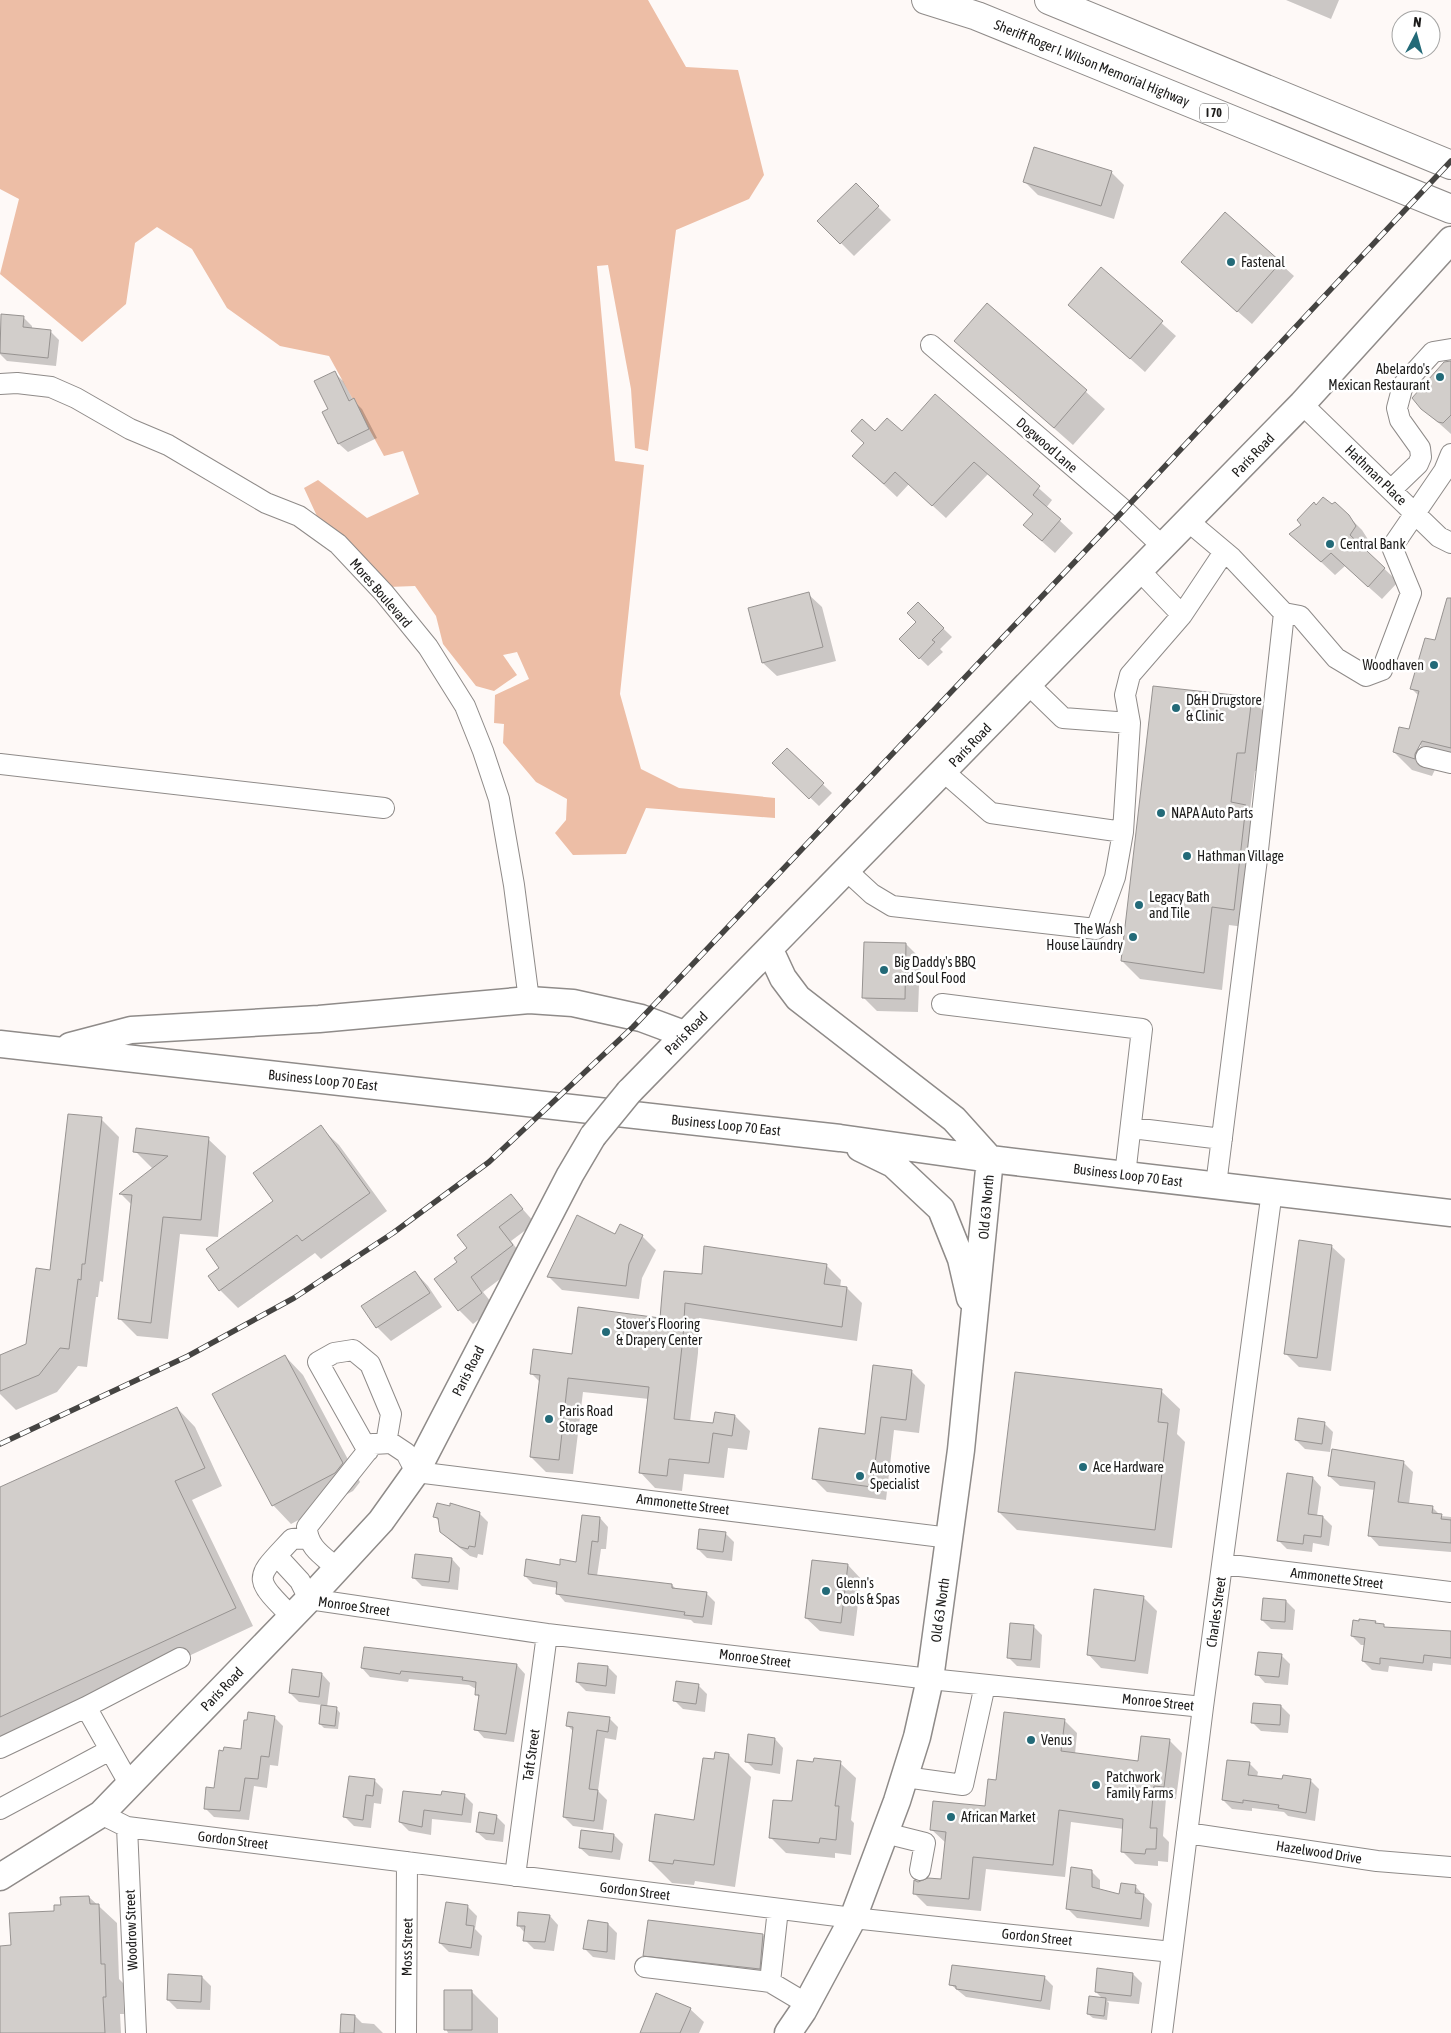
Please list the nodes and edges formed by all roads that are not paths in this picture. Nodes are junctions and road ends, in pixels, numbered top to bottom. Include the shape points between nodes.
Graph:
1 (926, 0) edge
2 (1049, 0) edge
3 (1451, 165) edge
4 (1451, 209) edge
5 (1451, 240) edge
6 (931, 345) dead end
7 (1451, 349) edge
8 (0, 384) edge
9 (1302, 404) junction
10 (1451, 454) edge
11 (1392, 490) junction
12 (1416, 515) junction
13 (1188, 521) junction
14 (1451, 543) edge
15 (1162, 546) junction
16 (1224, 552) junction
17 (1139, 570) junction
18 (1284, 613) junction
19 (1182, 615) junction
20 (1028, 684) junction
21 (1130, 724) junction
22 (1426, 757) dead end
23 (1451, 763) edge
24 (0, 764) edge
25 (944, 772) junction
26 (384, 808) dead end
27 (1123, 832) junction
28 (847, 871) junction
29 (770, 950) junction
30 (529, 1000) junction
31 (942, 1004) dead end
32 (684, 1034) junction
33 (0, 1044) edge
34 (54, 1050) junction
35 (1132, 1128) junction
36 (840, 1138) junction
37 (1222, 1139) junction
38 (990, 1159) junction
39 (1126, 1175) junction
40 (1216, 1185) junction
41 (1272, 1191) junction
42 (1451, 1213) edge
43 (975, 1319) junction
44 (416, 1472) junction
45 (307, 1538) junction
46 (950, 1538) junction
47 (277, 1556) junction
48 (1223, 1564) junction
49 (337, 1568) junction
50 (1451, 1592) edge
51 (300, 1608) junction
52 (547, 1634) junction
53 (180, 1658) dead end
54 (930, 1679) junction
55 (985, 1685) junction
56 (86, 1707) junction
57 (1203, 1707) junction
58 (0, 1748) edge
59 (110, 1750) junction
60 (904, 1777) junction
61 (130, 1785) junction
62 (0, 1809) edge
63 (101, 1814) junction
64 (127, 1827) junction
65 (885, 1832) junction
66 (1187, 1833) junction
67 (407, 1862) junction
68 (1451, 1867) edge
69 (920, 1870) dead end
70 (515, 1876) junction
71 (0, 1877) edge
72 (778, 1909) junction
73 (853, 1918) junction
74 (1172, 1952) junction
75 (645, 1967) dead end
76 (770, 1982) junction
77 (807, 2004) junction
78 (136, 2033) edge
79 (406, 2033) edge
80 (788, 2033) edge
81 (1162, 2033) edge

1 - 4 highway, Sheriff Roger I. Wilson Memorial Highway / I 70 via 977,16
2 - 3 highway
5 - 9 main road, Paris Road
6 - 15 street, Dogwood Lane
7 - 11 street via 1433,352 1403,385 1397,408 1400,420 1420,448 1421,457
8 - 30 street, Mores Boulevard via 51,387 130,429 168,444 266,503 299,516 338,544 384,593 428,647 464,706 483,751 499,799
9 - 11 street, Hathman Place
9 - 13 main road, Paris Road
10 - 12 street
11 - 12 street, Hathman Place
12 - 14 street, Hathman Place via 1439,537
12 - 18 street via 1392,547 1411,593 1382,670 1366,676 1336,658 1300,616
13 - 15 main road, Paris Road
13 - 16 street
15 - 17 main road, Paris Road
16 - 18 street
16 - 19 street
17 - 19 street
17 - 20 main road, Paris Road
18 - 37 street
19 - 21 street via 1130,675 1125,695
20 - 21 street via 1063,718
20 - 25 main road, Paris Road
21 - 27 street
22 - 23 street
24 - 26 street
25 - 27 street via 991,813
25 - 28 main road, Paris Road
27 - 28 street via 1115,877 1096,929 892,906 872,894
28 - 29 main road, Paris Road
29 - 32 main road, Paris Road
29 - 38 main road via 783,978 798,998 954,1119
30 - 32 main road via 573,1003 641,1018
30 - 34 main road via 319,1019 131,1030
31 - 35 street via 1142,1029
32 - 44 main road, Paris Road, bridge via 593,1136
33 - 34 main road, Business Loop 70 East
34 - 36 main road, Business Loop 70 East
35 - 37 street
35 - 39 street
36 - 38 main road, Business Loop 70 East
36 - 43 main road via 893,1164 941,1209 961,1259
37 - 40 street
38 - 39 main road, Business Loop 70 East
38 - 43 main road, Old 63 North
39 - 40 main road, Business Loop 70 East
40 - 41 main road, Business Loop 70 East
41 - 42 main road, Business Loop 70 East
41 - 48 street, Charles Street
43 - 46 main road, Old 63 North
44 - 45 street via 406,1453 391,1443 377,1447 307,1527
44 - 46 street, Ammonette Street
44 - 49 main road, Paris Road via 381,1521
45 - 47 street via 292,1539
45 - 49 street via 314,1549
46 - 54 main road, Old 63 North
47 - 51 street via 300,1581
47 - 51 street via 263,1571 262,1583 272,1597
48 - 50 street, Ammonette Street
48 - 57 street, Charles Street
49 - 51 main road, Paris Road
51 - 52 street, Monroe Street
51 - 61 main road, Paris Road
52 - 54 street, Monroe Street
52 - 70 street, Taft Street
53 - 56 street
54 - 55 street, Monroe Street
54 - 60 main road, Old 63 North
55 - 57 street, Monroe Street
55 - 60 street via 963,1785
56 - 58 street
56 - 59 street
57 - 66 street, Charles Street
59 - 61 street
59 - 62 street
60 - 65 main road, Old 63 North
61 - 63 main road, Paris Road
63 - 64 street, Gordon Street
63 - 71 main road, Paris Road
64 - 67 street, Gordon Street
64 - 78 street, Woodrow Street
65 - 69 street via 925,1843
65 - 73 main road, Old 63 North
66 - 68 street, Hazelwood Drive via 1377,1861
66 - 74 street, Charles Street
67 - 70 street, Gordon Street
67 - 79 street, Moss Street
70 - 72 street, Gordon Street
72 - 73 street, Gordon Street
72 - 76 street
73 - 74 street, Gordon Street
73 - 77 main road, Old 63 North
74 - 81 street, Charles Street
75 - 76 street
76 - 77 street
77 - 80 main road, Old 63 North

